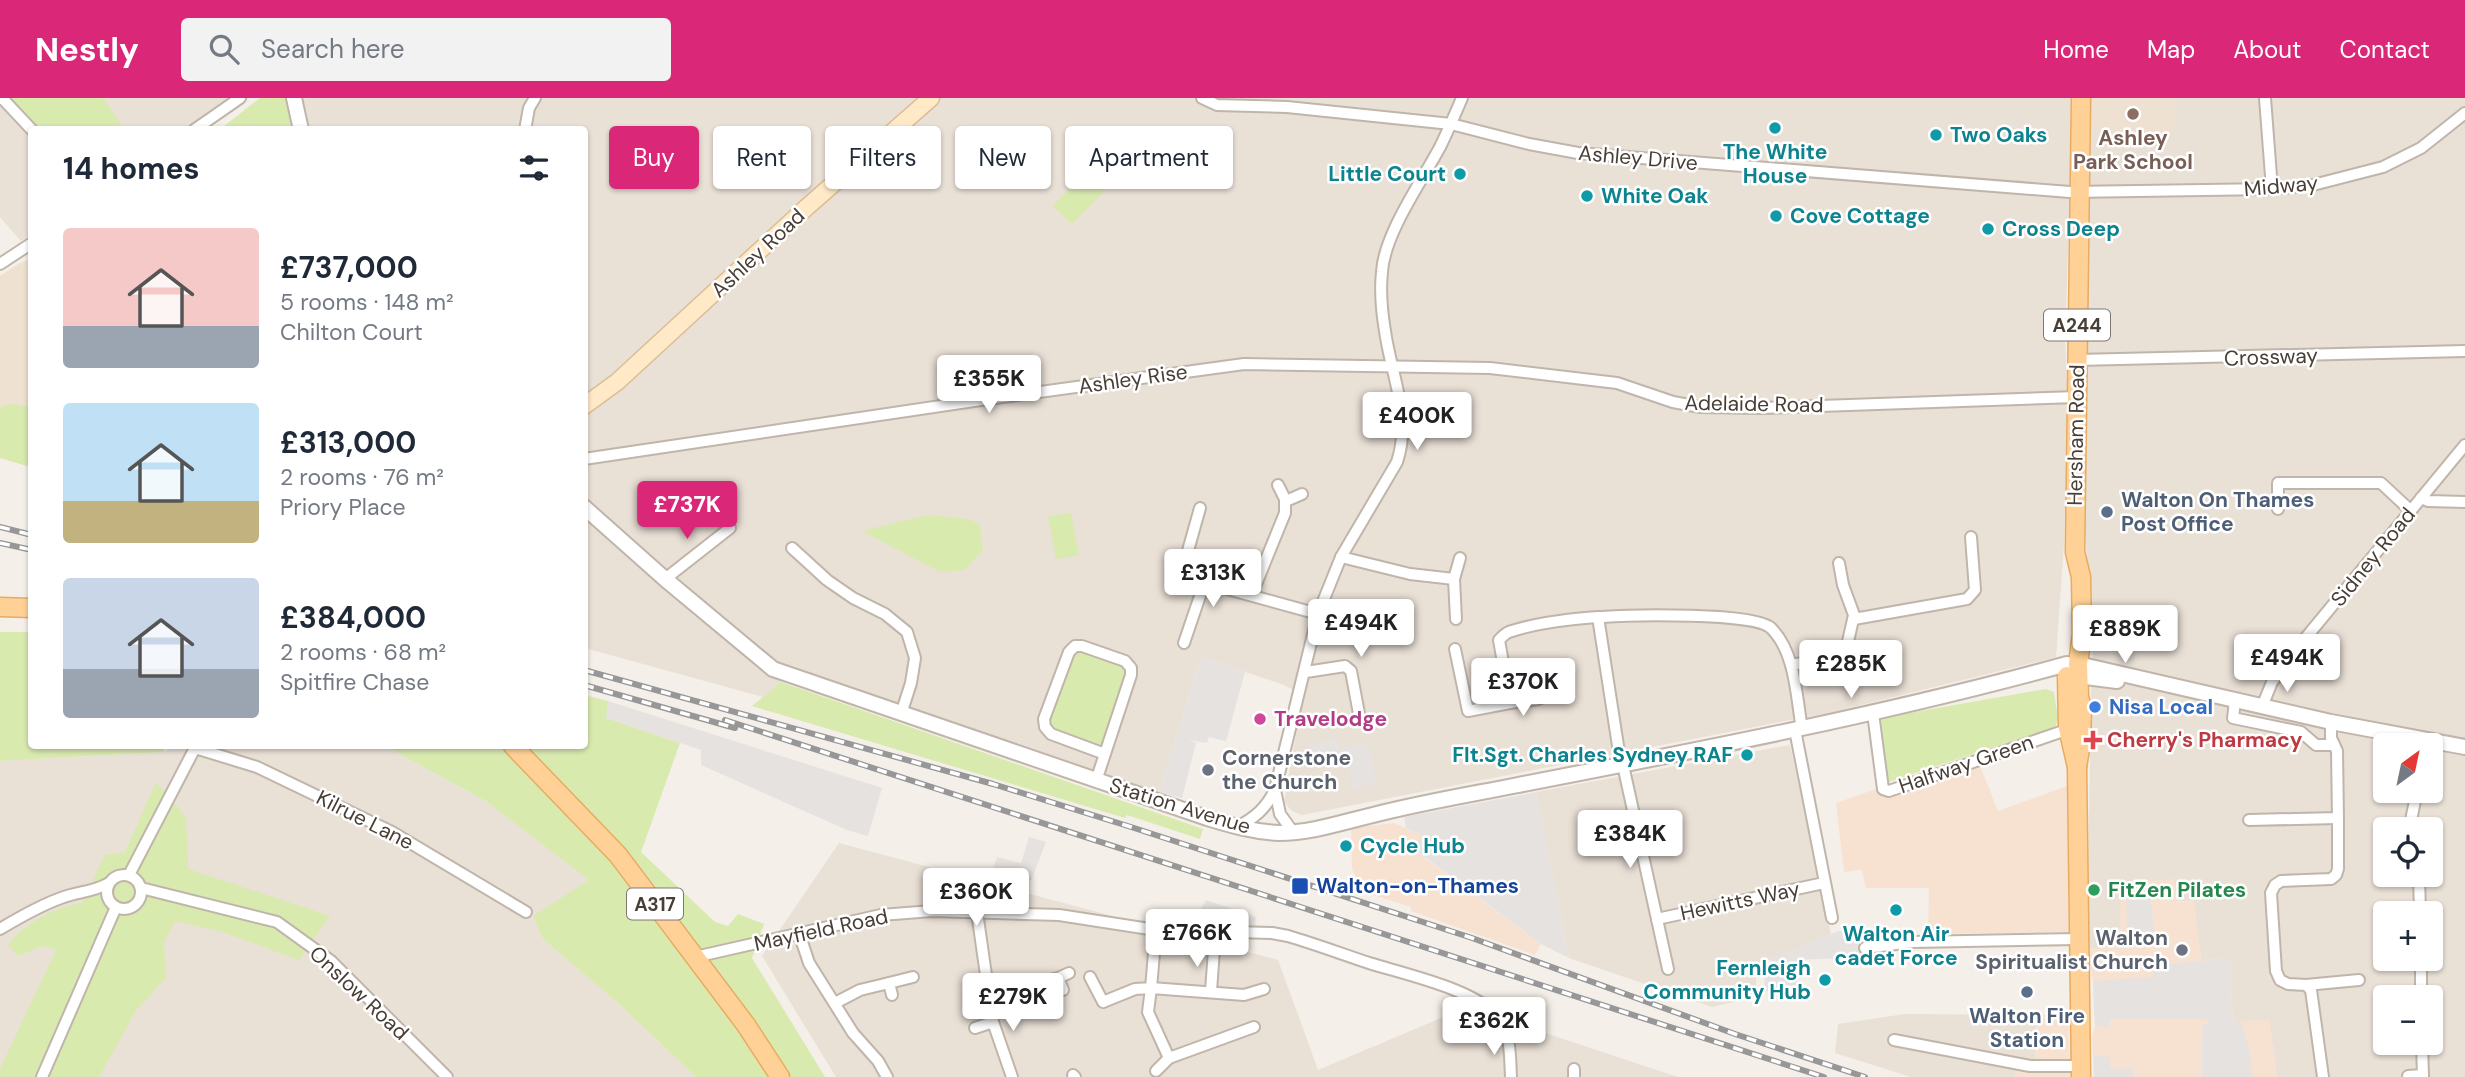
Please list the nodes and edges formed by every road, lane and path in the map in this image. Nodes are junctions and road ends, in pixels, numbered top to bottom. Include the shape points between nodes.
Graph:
1 (2, 98) edge
2 (240, 98) edge
3 (293, 98) edge
4 (535, 98) edge
5 (931, 98) edge
6 (1202, 98) edge
7 (1462, 98) edge
8 (2081, 98) edge
9 (2265, 98) edge
10 (2465, 113) edge
11 (1451, 124) junction
12 (28, 126) edge
13 (200, 126) edge
14 (300, 126) edge
15 (526, 126) edge
16 (2272, 189) junction
17 (2079, 192) junction
18 (28, 246) edge
19 (0, 264) edge
20 (2465, 351) edge
21 (2077, 360) junction
22 (1393, 367) junction
23 (2077, 397) junction
24 (588, 403) edge
25 (2465, 446) edge
26 (588, 458) edge
27 (1278, 485) dead end
28 (1302, 494) dead end
29 (2421, 498) junction
30 (1286, 502) junction
31 (2465, 502) edge
32 (1200, 508) dead end
33 (2278, 509) dead end
34 (588, 511) edge
35 (2411, 511) junction
36 (730, 528) dead end
37 (1970, 537) dead end
38 (792, 548) dead end
39 (1341, 557) junction
40 (1460, 558) dead end
41 (1839, 563) dead end
42 (664, 579) junction
43 (1454, 579) junction
44 (1205, 588) junction
45 (1252, 594) junction
46 (0, 607) edge
47 (28, 608) edge
48 (1318, 614) junction
49 (1598, 617) junction
50 (1456, 619) dead end
51 (1854, 619) junction
52 (1184, 643) dead end
53 (1455, 649) dead end
54 (1791, 665) junction
55 (2073, 670) junction
56 (1306, 672) junction
57 (1539, 699) dead end
58 (2235, 701) junction
59 (1510, 703) junction
60 (2263, 707) junction
61 (1873, 713) junction
62 (901, 714) junction
63 (1360, 719) dead end
64 (2332, 722) junction
65 (2075, 727) junction
66 (1798, 729) junction
67 (2381, 733) edge
68 (2443, 744) edge
69 (2334, 745) junction
70 (2465, 747) edge
71 (195, 749) edge
72 (202, 749) edge
73 (516, 749) edge
74 (1105, 754) junction
75 (1622, 765) junction
76 (1096, 781) junction
77 (1275, 790) junction
78 (2338, 818) junction
79 (2249, 820) dead end
80 (1237, 827) junction
81 (1293, 832) junction
82 (128, 876) junction
83 (109, 883) junction
84 (1824, 883) junction
85 (141, 888) junction
86 (116, 907) junction
87 (526, 912) dead end
88 (977, 912) junction
89 (1832, 918) dead end
90 (1657, 919) junction
91 (0, 929) edge
92 (1156, 930) junction
93 (799, 933) junction
94 (2078, 939) junction
95 (1865, 948) dead end
96 (1214, 950) dead end
97 (695, 957) junction
98 (1668, 969) dead end
99 (1069, 973) dead end
100 (913, 977) dead end
101 (1090, 977) dead end
102 (1058, 978) junction
103 (2359, 979) dead end
104 (888, 983) junction
105 (2306, 985) junction
106 (1151, 988) junction
107 (1264, 989) dead end
108 (1063, 990) dead end
109 (1211, 991) junction
110 (892, 995) dead end
111 (989, 996) junction
112 (835, 1003) junction
113 (993, 1022) junction
114 (1254, 1027) dead end
115 (975, 1028) dead end
116 (1894, 1040) dead end
117 (2422, 1055) edge
118 (1169, 1058) junction
119 (1156, 1071) dead end
120 (2081, 1072) edge
121 (2408, 1076) edge
122 (2423, 1076) edge
123 (42, 1077) edge
124 (447, 1077) edge
125 (780, 1077) edge
126 (887, 1077) edge
127 (1012, 1077) edge
128 (1511, 1077) edge
129 (2323, 1077) edge

1 - 12 street
2 - 13 street
3 - 14 street
4 - 15 street
5 - 24 main road, Ashley Road via 617,382
6 - 11 street, Ashley Drive via 1217,106 1287,107
7 - 11 street
8 - 17 main road, Hersham Road / A244
9 - 16 street
10 - 16 street, Midway via 2421,148 2384,167 2313,185
11 - 17 street, Ashley Drive via 1578,153
11 - 22 street via 1386,250 1382,272 1385,330
16 - 17 street, Midway
17 - 21 main road, Hersham Road / A244
18 - 19 street
20 - 21 street, Crossway
21 - 23 main road, Hersham Road / A244
22 - 23 street, Adelaide Road via 1490,368 1581,378 1617,383 1700,407
22 - 26 street, Ashley Rise via 1244,364
22 - 39 street via 1404,429 1402,447
23 - 55 main road, Hersham Road / A244
25 - 29 street, Sidney Road
27 - 30 street
28 - 30 street
29 - 31 street
29 - 35 street, Sidney Road
30 - 45 street
32 - 44 street via 1182,572 1187,580
33 - 35 street via 2278,483 2381,482
34 - 42 street, Station Avenue
35 - 60 street, Sidney Road via 2294,652 2272,682
36 - 42 street
37 - 51 street via 1975,590 1967,599
38 - 62 street via 827,580 907,632 915,657
39 - 43 street via 1410,574
39 - 48 street
40 - 43 street
41 - 51 street
42 - 62 street, Station Avenue via 773,668
43 - 50 street
44 - 45 street via 1219,585
44 - 52 street
45 - 48 street
46 - 47 main road
48 - 56 street
49 - 54 street via 1717,617 1761,622 1782,643
49 - 59 street via 1506,633 1499,647
49 - 75 street
51 - 54 street via 1842,653
53 - 59 street via 1468,711
54 - 66 street
55 - 58 street, Station Avenue
55 - 61 street, Station Avenue
55 - 65 main road, Hersham Road / A244 via 2082,708
56 - 63 street via 1345,666 1351,671
56 - 77 street
57 - 59 street
58 - 60 street, Station Avenue
58 - 69 street via 2232,718 2301,732 2316,745
60 - 64 street, Station Avenue
61 - 65 street, Halfway Green via 1883,789 1889,791
61 - 66 street, Station Avenue
62 - 76 street, Station Avenue
64 - 67 street, Station Avenue
64 - 69 street
65 - 94 main road, Hersham Road / A244
66 - 75 street, Station Avenue
66 - 84 street
68 - 70 street, Station Avenue
69 - 78 street
71 - 82 street
72 - 87 street, Kilrue Lane via 257,766 392,832
73 - 97 main road, A317 via 618,855
74 - 74 street via 1051,734 1045,727 1044,719 1075,646 1125,661 1131,668
74 - 76 street
75 - 81 street, Station Avenue
75 - 90 street
76 - 80 street, Station Avenue
77 - 80 street via 1255,818
77 - 81 street via 1280,814
78 - 79 street
78 - 105 street via 2336,875 2280,881 2271,893 2276,971 2288,984
80 - 81 street, Station Avenue
82 - 83 street
82 - 85 street
83 - 86 street via 107,895
83 - 91 street via 93,892 40,905
84 - 89 street
84 - 90 street, Hewitts Way
85 - 86 street via 135,906
85 - 124 street, Onslow Road via 277,922 331,961
86 - 123 street
88 - 92 street, Mayfield Road via 1059,915
88 - 93 street, Mayfield Road via 881,915
88 - 111 street
90 - 98 street
92 - 106 street
92 - 128 street, Mayfield Road via 1257,931 1288,936 1455,990 1486,1005 1500,1019
93 - 97 street, Mayfield Road
93 - 112 street via 809,963
94 - 95 street via 1912,942
94 - 120 main road, Hersham Road / A244
96 - 109 street
97 - 125 main road, A317
99 - 102 street
100 - 104 street
101 - 106 street via 1103,1002 1135,989
102 - 108 street
102 - 111 street
103 - 105 street
104 - 110 street
104 - 112 street
105 - 129 street via 2311,990
106 - 109 street
106 - 118 street via 1148,1012
107 - 109 street via 1244,995
111 - 113 street
112 - 126 street
113 - 115 street
113 - 127 street
114 - 118 street
116 - 120 street
117 - 122 street
118 - 119 street
121 - 122 street

